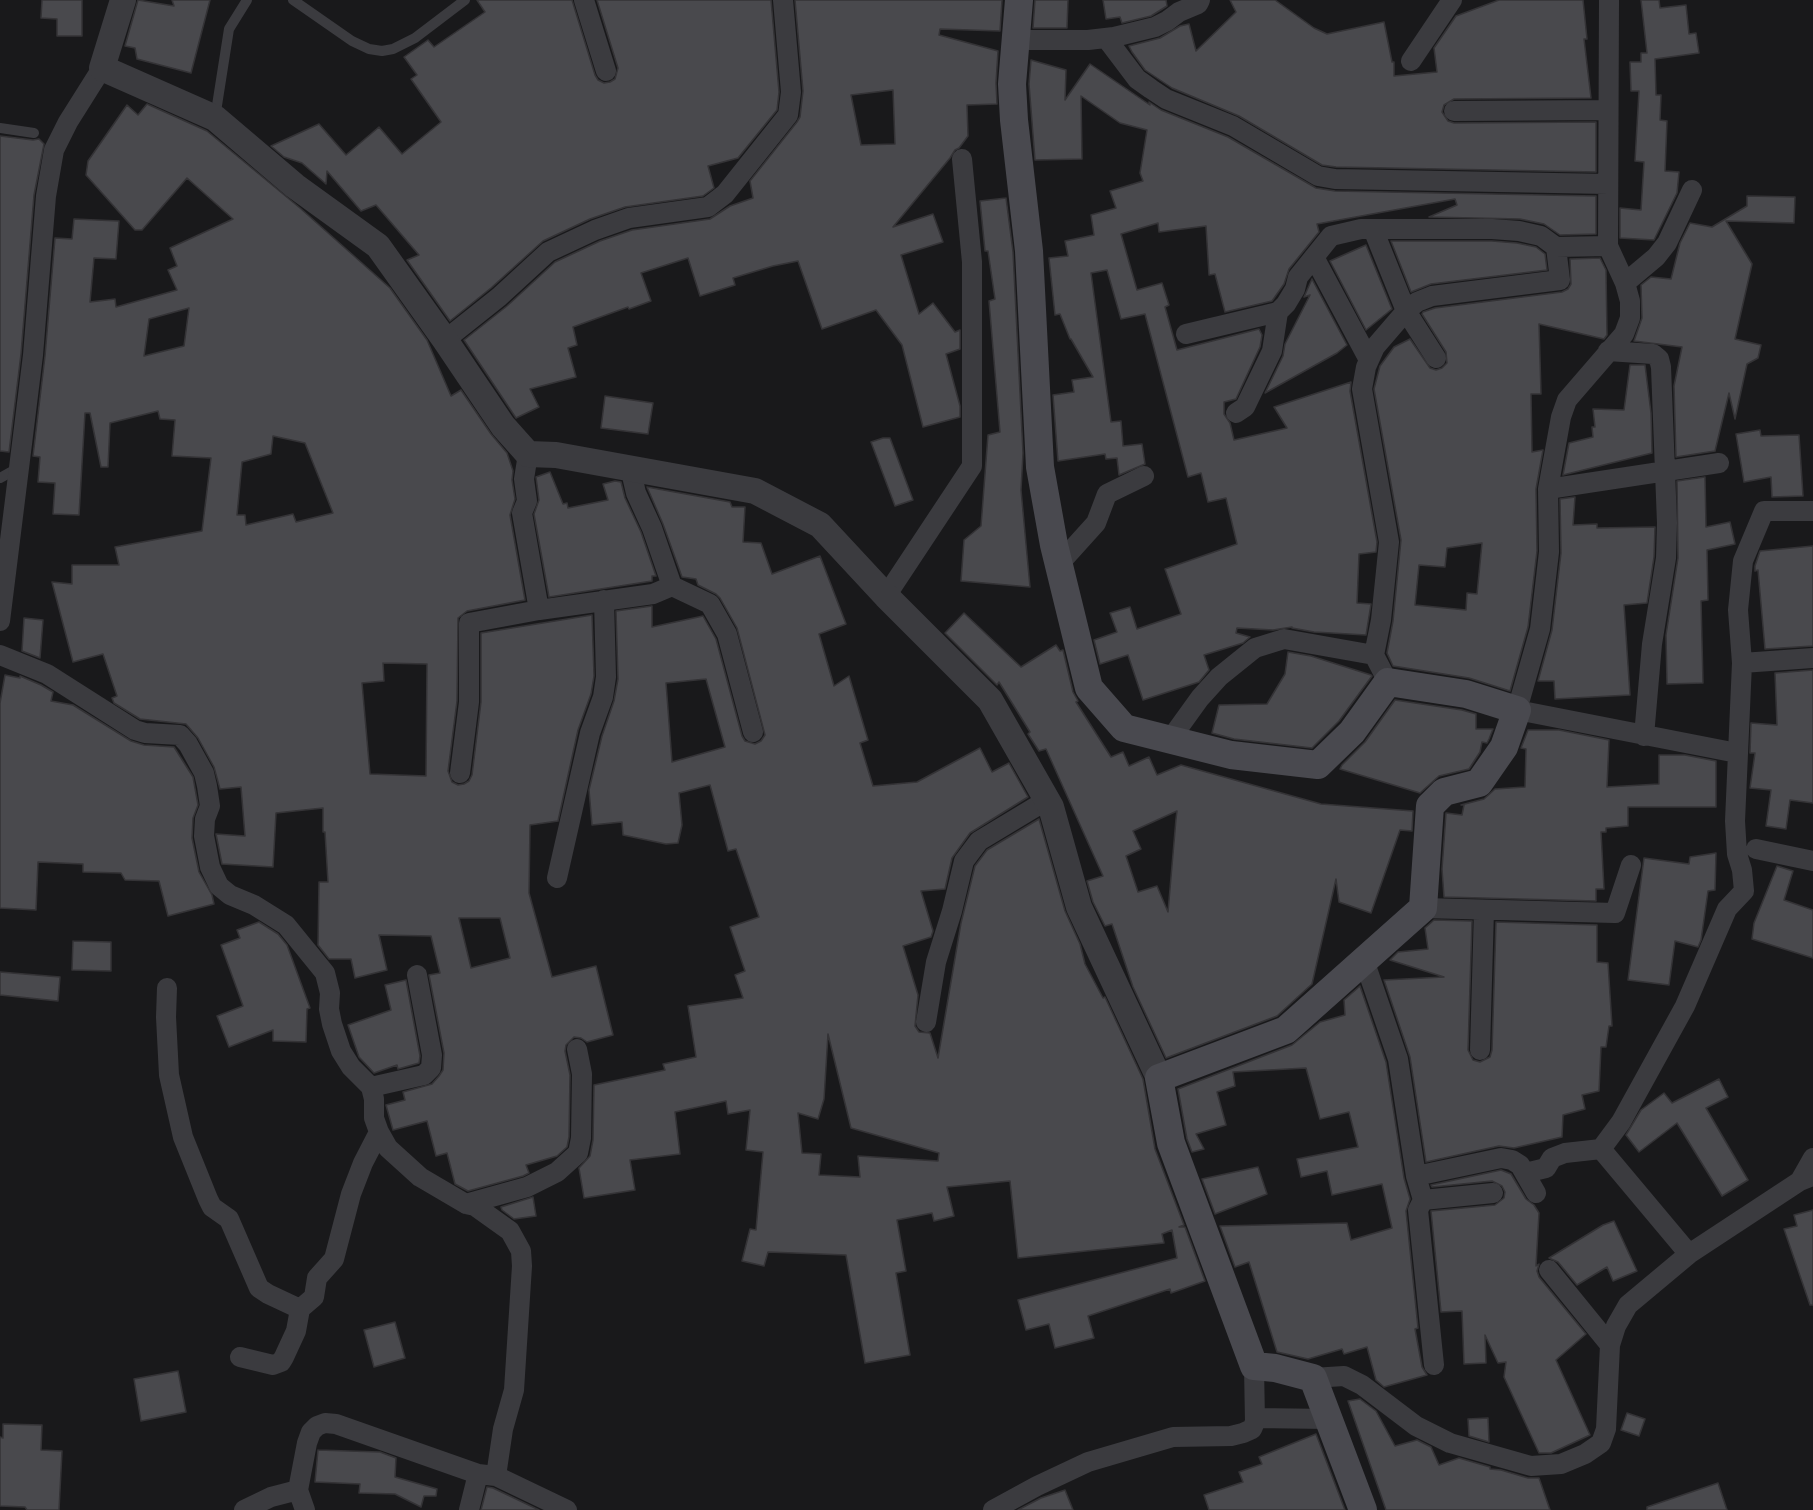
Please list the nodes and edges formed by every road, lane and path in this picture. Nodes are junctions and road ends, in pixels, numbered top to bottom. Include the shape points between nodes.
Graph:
1 (123, 0) edge
2 (247, 0) edge
3 (293, 0) edge
4 (465, 0) edge
5 (584, 0) edge
6 (783, 0) edge
7 (1019, 0) edge
8 (1200, 0) edge
9 (1452, 0) edge
10 (1609, 0) edge
11 (1106, 38) junction
12 (1015, 40) junction
13 (1411, 61) dead end
14 (102, 68) junction
15 (606, 71) dead end
16 (1454, 111) dead end
17 (1608, 111) junction
18 (215, 118) junction
19 (0, 128) edge
20 (34, 133) dead end
21 (962, 159) dead end
22 (1608, 184) junction
23 (1692, 190) dead end
24 (1373, 229) junction
25 (1608, 246) junction
26 (1556, 247) junction
27 (1314, 257) junction
28 (1625, 283) junction
29 (1406, 311) junction
30 (1278, 312) junction
31 (1186, 334) dead end
32 (445, 340) junction
33 (1608, 351) junction
34 (1436, 358) dead end
35 (1370, 360) junction
36 (1236, 413) dead end
37 (528, 454) junction
38 (1719, 463) dead end
39 (20, 466) junction
40 (630, 467) junction
41 (1665, 471) junction
42 (1144, 476) dead end
43 (0, 478) edge
44 (1548, 489) junction
45 (1813, 511) edge
46 (5, 540) edge
47 (1059, 564) junction
48 (672, 586) junction
49 (886, 596) junction
50 (604, 600) junction
51 (539, 610) junction
52 (0, 621) edge
53 (0, 655) edge
54 (1374, 655) junction
55 (1813, 658) edge
56 (1742, 663) junction
57 (1388, 682) junction
58 (1517, 710) junction
59 (753, 732) dead end
60 (1644, 736) junction
61 (1169, 741) junction
62 (1737, 753) junction
63 (460, 774) dead end
64 (1047, 800) junction
65 (1756, 849) dead end
66 (1813, 861) edge
67 (1631, 865) dead end
68 (557, 878) dead end
69 (1423, 908) junction
70 (1484, 910) junction
71 (1364, 960) junction
72 (417, 975) dead end
73 (167, 988) dead end
74 (926, 1022) dead end
75 (577, 1049) dead end
76 (1480, 1050) dead end
77 (1159, 1077) junction
78 (371, 1087) junction
79 (379, 1132) junction
80 (1601, 1149) junction
81 (1813, 1158) edge
82 (1525, 1173) junction
83 (1416, 1176) junction
84 (1807, 1179) edge
85 (1493, 1193) dead end
86 (1536, 1193) dead end
87 (1423, 1200) junction
88 (466, 1204) junction
89 (1689, 1254) junction
90 (1548, 1270) dead end
91 (300, 1309) junction
92 (1610, 1345) junction
93 (240, 1357) dead end
94 (1434, 1365) dead end
95 (1254, 1366) junction
96 (1313, 1377) junction
97 (1255, 1418) junction
98 (1329, 1419) junction
99 (487, 1475) junction
100 (298, 1490) junction
101 (244, 1510) edge
102 (305, 1510) edge
103 (469, 1510) edge
104 (567, 1510) edge
105 (993, 1510) edge
106 (1363, 1510) edge

1 - 14 street
2 - 18 lane via 229,29
3 - 4 lane via 352,41 382,51 415,38
5 - 15 street
6 - 32 street via 791,92 788,115 725,194 708,207 629,218 548,252
7 - 12 main road
8 - 11 street via 1155,27
9 - 13 street
10 - 17 street
11 - 12 street
11 - 22 street via 1137,79 1166,99 1233,126 1318,176
12 - 47 main road via 1014,120 1029,251 1040,466
14 - 18 street
14 - 39 street via 54,150 46,196
16 - 17 street
17 - 22 street
18 - 32 street via 295,186 378,246
19 - 20 lane
21 - 49 street via 972,262 972,466
22 - 25 street
23 - 28 street via 1667,243
24 - 26 street via 1519,231 1541,236
24 - 27 street via 1331,236
24 - 29 street
25 - 26 street
25 - 28 street
26 - 29 street via 1560,280 1432,296
27 - 30 street
27 - 35 street
28 - 33 street via 1630,318 1624,334
29 - 34 street
29 - 35 street via 1375,347
30 - 31 street
30 - 36 street via 1272,351 1245,407
32 - 37 street via 503,426
33 - 41 street via 1653,354 1659,359
33 - 44 street via 1567,400
35 - 54 street via 1362,389 1389,542
37 - 40 street
37 - 51 street via 524,479 527,501 522,513
38 - 41 street
39 - 43 lane
39 - 46 street
40 - 48 street
40 - 49 street via 755,491 820,525
41 - 44 street
41 - 60 street via 1666,558 1652,644
42 - 47 street via 1107,494 1096,523
44 - 58 street via 1549,552 1540,629
45 - 56 street via 1764,511 1743,561 1738,610
46 - 52 street
47 - 61 main road via 1089,688 1124,728
48 - 50 street via 652,594
48 - 59 street via 710,603 727,634
49 - 64 street via 990,700
50 - 51 street
50 - 68 street via 603,697 590,733
51 - 63 street via 469,623 469,702
53 - 78 street via 47,674 135,730 180,735 188,744 204,773 210,806 204,836 210,867 219,886 286,925 325,973 332,1024 341,1051
54 - 57 street
54 - 61 street via 1284,639 1255,648 1206,691
55 - 56 street
56 - 62 street
57 - 58 main road via 1466,694
57 - 61 main road via 1352,732 1318,765 1231,755
58 - 60 street
58 - 69 main road via 1504,747 1479,783 1444,792 1430,806
60 - 62 street
62 - 80 street via 1735,821 1744,891 1727,909 1685,1006 1621,1122
64 - 74 street via 979,841 964,861 936,962
64 - 77 street via 1078,907
65 - 66 street
67 - 70 street via 1615,913
69 - 70 street
69 - 71 main road
70 - 76 street
71 - 77 main road via 1286,1030
71 - 83 street via 1398,1059
72 - 78 street via 431,1068 424,1075
73 - 91 street via 169,1075 183,1137 208,1199 212,1207 229,1219 259,1287
75 - 88 street via 582,1074 578,1154 556,1172 527,1187
77 - 95 main road via 1171,1143
78 - 79 street
79 - 88 street via 388,1148 420,1177
79 - 91 street via 351,1194 334,1259 317,1278 314,1297
80 - 82 street via 1566,1153 1552,1158 1546,1168
80 - 89 street
81 - 84 street
82 - 83 street via 1520,1165 1501,1158
82 - 86 street
83 - 87 street
84 - 89 street
85 - 87 street
87 - 94 street via 1418,1210
88 - 99 street via 475,1206 510,1231 521,1251 514,1390
89 - 92 street via 1628,1305
90 - 92 street
91 - 93 street via 296,1330 281,1362 268,1365
92 - 96 street via 1606,1429 1601,1443 1561,1464 1532,1466 1450,1443 1416,1426 1344,1376
95 - 96 main road
95 - 97 street
96 - 98 main road
97 - 98 street
97 - 105 street via 1252,1429 1243,1433 1173,1437 1088,1462
98 - 106 main road
99 - 100 street via 325,1423 310,1432
99 - 103 street
99 - 104 street
100 - 101 street
100 - 102 street

